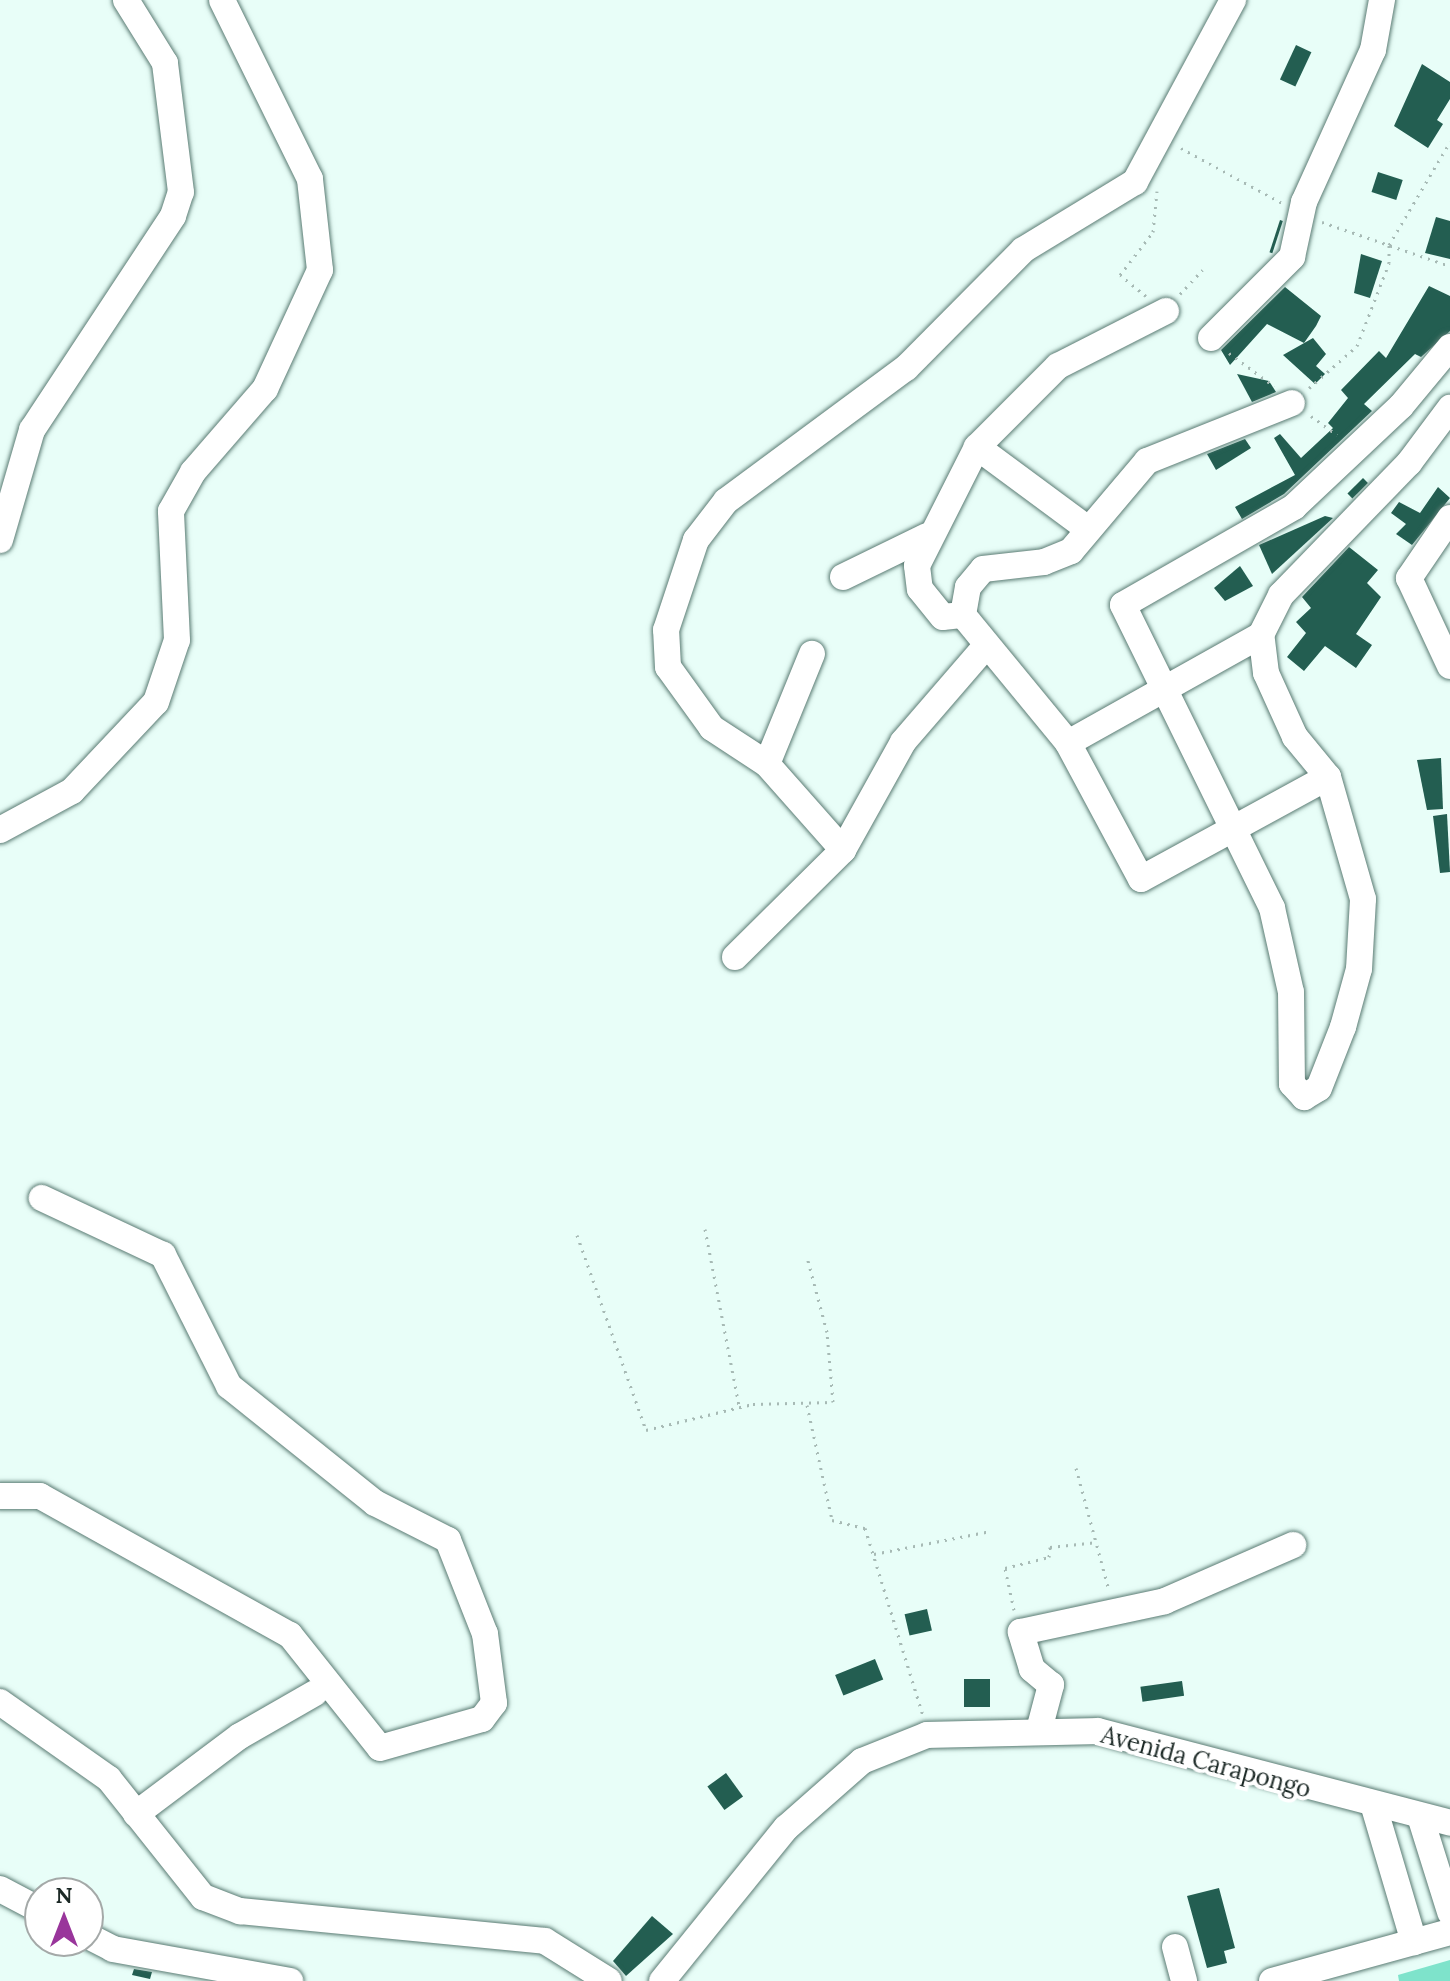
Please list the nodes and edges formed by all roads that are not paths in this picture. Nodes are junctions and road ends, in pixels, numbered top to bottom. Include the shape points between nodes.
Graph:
1 (126, 0) edge
2 (222, 0) edge
3 (1233, 0) edge
4 (1382, 0) edge
5 (1166, 311) road end
6 (1220, 346) road end
7 (1450, 347) edge
8 (1292, 403) road end
9 (1450, 408) edge
10 (977, 447) junction
11 (1450, 518) edge
12 (1088, 529) junction
13 (927, 536) junction
14 (0, 540) edge
15 (843, 577) dead end
16 (963, 615) junction
17 (1261, 635) junction
18 (985, 647) junction
19 (812, 654) dead end
20 (1450, 666) edge
21 (1162, 689) junction
22 (1068, 743) junction
23 (767, 764) junction
24 (1328, 777) junction
25 (1236, 824) junction
26 (0, 830) edge
27 (843, 850) junction
28 (735, 957) dead end
29 (42, 1198) dead end
30 (0, 1496) edge
31 (1293, 1545) dead end
32 (315, 1693) dead end
33 (0, 1702) edge
34 (1039, 1730) junction
35 (1374, 1807) junction
36 (136, 1814) junction
37 (1420, 1816) junction
38 (1450, 1823) edge
39 (0, 1889) edge
40 (24, 1902) edge
41 (1450, 1912) edge
42 (1450, 1932) edge
43 (1414, 1942) junction
44 (104, 1944) edge
45 (1175, 1947) dead end
46 (671, 1977) edge
47 (290, 1981) edge
48 (609, 1981) edge
49 (1184, 1981) edge
50 (1272, 1981) edge

1 - 14 street via 165,63 181,192 173,216 32,430
2 - 26 street via 310,179 320,270 265,389 193,472 171,511 177,640 156,702 72,791
3 - 23 street via 1173,147 1123,193 1023,250 906,368 726,501 705,525 673,607 664,655 712,728
4 - 6 street via 1373,50 1300,212 1292,257
5 - 10 street via 1058,366
7 - 21 street via 1401,406 1294,507 1123,605
8 - 12 street via 1147,461
9 - 17 street via 1409,463 1281,595
10 - 12 street
10 - 13 street
11 - 20 street via 1409,578
12 - 16 street via 1053,560 976,574
13 - 15 street
13 - 16 street via 917,566 920,589 943,617
16 - 18 street
17 - 21 street
17 - 24 street via 1266,673 1295,737
18 - 22 street
18 - 27 street via 903,742
19 - 23 street
21 - 22 street
21 - 25 street via 1190,752
22 - 25 street via 1135,876 1155,877
23 - 27 street
24 - 25 street
24 - 25 street via 1357,858 1363,932 1343,1027 1311,1096 1292,1084 1286,961
27 - 28 street
29 - 30 street via 163,1255 229,1386 375,1503 448,1540 485,1634 494,1703 482,1719 380,1748 290,1635 40,1496
31 - 34 street via 1165,1601 1021,1632 1032,1669 1051,1685
32 - 36 street via 228,1744
33 - 36 street via 85,1758
34 - 35 street, Avenida Carapongo via 1098,1731
34 - 46 street, Avenida Carapongo via 955,1729 862,1761 786,1828
35 - 37 street, Avenida Carapongo
35 - 43 street
36 - 48 street via 185,1883 240,1911 545,1941
37 - 38 street, Avenida Carapongo
37 - 41 street
39 - 40 street
42 - 43 street
43 - 50 street
44 - 47 street
45 - 49 street

